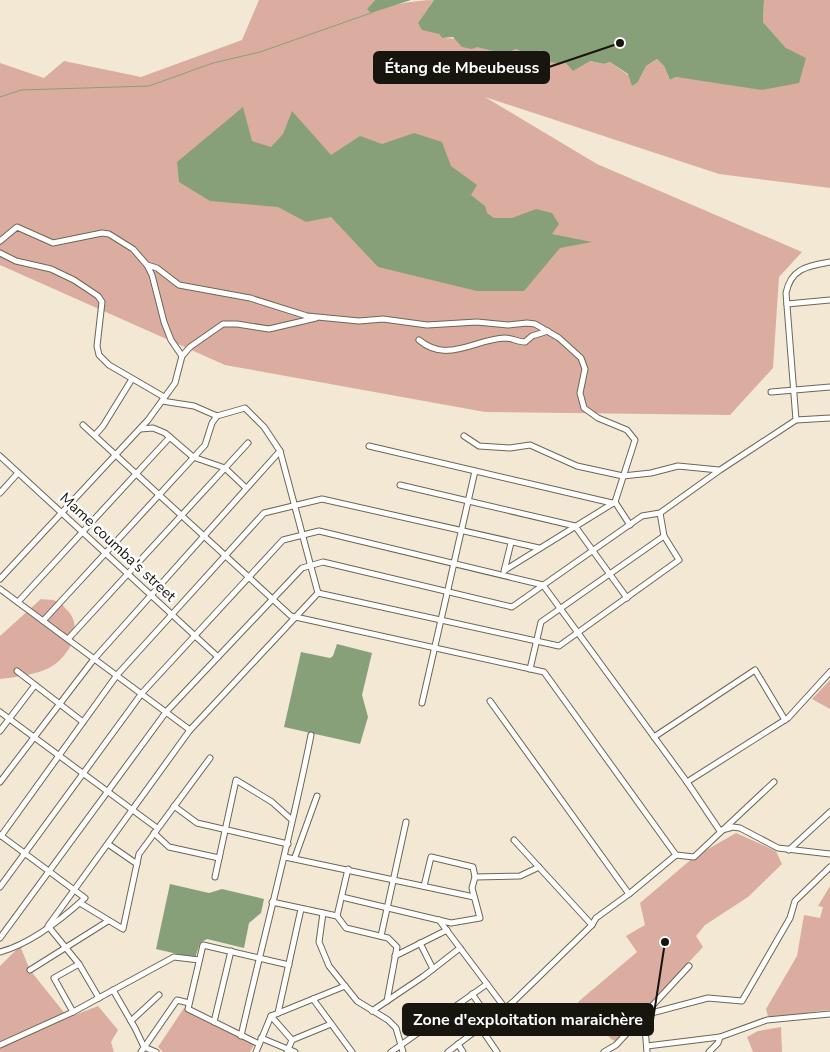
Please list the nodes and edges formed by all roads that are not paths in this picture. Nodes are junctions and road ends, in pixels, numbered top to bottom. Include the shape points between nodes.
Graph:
1 (0, 241) edge
2 (0, 253) edge
3 (830, 262) edge
4 (147, 265) junction
5 (830, 300) edge
6 (787, 304) junction
7 (321, 317) junction
8 (549, 331) junction
9 (419, 340) dead end
10 (182, 356) junction
11 (132, 378) junction
12 (830, 387) edge
13 (794, 390) junction
14 (772, 392) dead end
15 (163, 399) junction
16 (217, 416) junction
17 (830, 418) edge
18 (796, 420) junction
19 (83, 425) dead end
20 (140, 429) junction
21 (95, 435) junction
22 (464, 436) dead end
23 (170, 437) junction
24 (248, 443) dead end
25 (369, 446) dead end
26 (280, 451) junction
27 (116, 455) junction
28 (0, 456) edge
29 (194, 457) junction
30 (225, 468) junction
31 (720, 470) junction
32 (475, 471) junction
33 (18, 473) junction
34 (136, 473) junction
35 (623, 476) junction
36 (400, 485) dead end
37 (246, 488) junction
38 (0, 493) edge
39 (159, 494) junction
40 (468, 501) junction
41 (613, 503) junction
42 (294, 506) junction
43 (62, 513) junction
44 (660, 513) junction
45 (182, 515) junction
46 (630, 525) junction
47 (575, 526) junction
48 (461, 531) junction
49 (82, 532) junction
50 (302, 535) junction
51 (204, 536) junction
52 (664, 536) junction
53 (511, 543) junction
54 (539, 548) junction
55 (593, 551) junction
56 (105, 553) junction
57 (226, 556) junction
58 (454, 563) junction
59 (311, 565) junction
60 (504, 573) junction
61 (128, 574) junction
62 (610, 574) junction
63 (249, 577) junction
64 (0, 579) edge
65 (543, 585) junction
66 (0, 589) edge
67 (448, 592) junction
68 (318, 593) junction
69 (151, 595) junction
70 (627, 598) junction
71 (273, 599) junction
72 (18, 602) junction
73 (560, 608) junction
74 (172, 615) junction
75 (297, 617) junction
76 (43, 620) junction
77 (441, 620) junction
78 (578, 633) junction
79 (195, 636) junction
80 (68, 639) junction
81 (536, 641) junction
82 (435, 648) junction
83 (218, 657) junction
84 (94, 658) junction
85 (530, 669) junction
86 (17, 671) dead end
87 (830, 672) edge
88 (117, 675) junction
89 (35, 685) junction
90 (142, 693) junction
91 (490, 701) dead end
92 (422, 703) dead end
93 (59, 704) junction
94 (0, 712) edge
95 (166, 712) junction
96 (9, 719) junction
97 (784, 720) junction
98 (83, 722) junction
99 (190, 730) junction
100 (0, 731) edge
101 (311, 736) dead end
102 (34, 737) junction
103 (654, 737) junction
104 (59, 756) junction
105 (210, 758) dead end
106 (83, 773) junction
107 (0, 782) edge
108 (687, 782) junction
109 (774, 782) dead end
110 (108, 792) junction
111 (317, 796) dead end
112 (174, 806) junction
113 (133, 810) junction
114 (830, 812) edge
115 (292, 820) junction
116 (406, 822) dead end
117 (225, 830) junction
118 (156, 831) junction
119 (720, 831) junction
120 (0, 835) edge
121 (514, 840) dead end
122 (108, 844) junction
123 (288, 844) junction
124 (789, 850) junction
125 (25, 853) junction
126 (830, 854) edge
127 (676, 855) junction
128 (285, 857) junction
129 (295, 857) junction
130 (219, 858) junction
131 (137, 864) junction
132 (539, 867) junction
133 (830, 867) edge
134 (348, 869) junction
135 (49, 871) junction
136 (215, 877) dead end
137 (475, 877) junction
138 (394, 879) junction
139 (424, 886) junction
140 (0, 887) edge
141 (75, 890) junction
142 (629, 894) junction
143 (342, 897) junction
144 (474, 897) junction
145 (80, 902) junction
146 (272, 902) junction
147 (387, 908) junction
148 (301, 909) junction
149 (323, 913) junction
150 (337, 916) junction
151 (439, 920) junction
152 (108, 921) junction
153 (592, 925) junction
154 (48, 926) junction
155 (447, 930) junction
156 (381, 936) junction
157 (0, 938) edge
158 (420, 943) junction
159 (65, 948) junction
160 (460, 948) junction
161 (231, 951) junction
162 (0, 952) edge
163 (395, 956) junction
164 (259, 958) junction
165 (199, 960) junction
166 (79, 964) junction
167 (289, 965) junction
168 (689, 966) dead end
169 (433, 969) junction
170 (30, 970) dead end
171 (487, 984) junction
172 (345, 986) junction
173 (113, 990) junction
174 (472, 994) junction
175 (159, 995) dead end
176 (99, 998) junction
177 (313, 999) junction
178 (388, 1001) junction
179 (189, 1003) junction
180 (505, 1008) junction
181 (372, 1011) junction
182 (73, 1012) junction
183 (278, 1013) junction
184 (830, 1014) edge
185 (644, 1015) junction
186 (271, 1016) junction
187 (490, 1020) junction
188 (131, 1021) junction
189 (214, 1022) junction
190 (331, 1024) junction
191 (480, 1027) junction
192 (241, 1036) junction
193 (720, 1037) junction
194 (261, 1038) junction
195 (292, 1040) junction
196 (258, 1044) junction
197 (458, 1044) junction
198 (0, 1045) edge
199 (400, 1045) junction
200 (647, 1049) edge
201 (142, 1050) edge
202 (288, 1050) edge
203 (156, 1052) edge
204 (256, 1052) edge
205 (295, 1052) edge
206 (352, 1052) edge
207 (391, 1052) edge
208 (403, 1052) edge
209 (448, 1052) edge
210 (463, 1052) edge
211 (497, 1052) edge
212 (604, 1052) edge
213 (709, 1052) edge

1 - 4 street via 17,227 53,243 102,233 133,249
2 - 11 street via 16,262 51,269 98,296 102,307 97,351 108,365
3 - 6 street via 804,267 794,273 788,285
4 - 7 street via 157,268 179,286 226,293
4 - 10 street via 170,336
5 - 6 street
6 - 13 street
7 - 8 street via 359,321 383,319 427,325 527,323
7 - 10 street via 270,329 223,324
8 - 9 street via 532,336 525,342 504,338 445,351 433,350
8 - 35 street via 583,361 585,372 580,393 584,408 598,418 627,430 635,440
10 - 15 street via 176,380
11 - 15 street
11 - 21 street
12 - 13 street
13 - 14 street
13 - 18 street
15 - 16 street via 194,406
15 - 20 street
16 - 26 street via 245,408 264,427
16 - 29 street via 207,442
17 - 18 street
18 - 31 street
19 - 21 street
20 - 23 street via 153,428
20 - 27 street
21 - 27 street
22 - 35 street via 479,446 510,448 530,445 577,466
23 - 29 street
23 - 34 street
24 - 30 street
25 - 32 street
26 - 37 street
26 - 42 street
27 - 34 street
27 - 43 street
28 - 33 street, Mame coumba's street
29 - 30 street
29 - 39 street
30 - 37 street
30 - 45 street
31 - 35 street via 678,466
31 - 44 street
32 - 40 street
32 - 41 street
33 - 38 street
33 - 43 street, Mame coumba's street
34 - 39 street
34 - 49 street
35 - 41 street
36 - 40 street
37 - 51 street
39 - 45 street
39 - 56 street
40 - 47 street
40 - 48 street
41 - 46 street
41 - 47 street
42 - 48 street via 322,499
42 - 50 street
42 - 57 street via 264,513
43 - 49 street, Mame coumba's street
43 - 64 street
44 - 46 street via 642,516
44 - 52 street
45 - 51 street
45 - 61 street
46 - 55 street
47 - 54 street
47 - 55 street
48 - 53 street
48 - 58 street
49 - 56 street, Mame coumba's street
49 - 72 street
50 - 58 street via 319,530
50 - 59 street
50 - 63 street via 283,540
51 - 57 street
51 - 69 street
52 - 62 street
52 - 70 street via 679,560
53 - 54 street
53 - 60 street
54 - 60 street
55 - 62 street
55 - 65 street
56 - 61 street, Mame coumba's street
56 - 76 street
57 - 63 street
57 - 74 street
58 - 60 street
58 - 67 street
59 - 67 street via 323,562
59 - 68 street
59 - 71 street via 302,568
60 - 65 street
61 - 69 street, Mame coumba's street
61 - 80 street
62 - 70 street
62 - 73 street
63 - 71 street
63 - 79 street
65 - 67 street via 512,607
65 - 73 street
66 - 72 street
67 - 77 street
68 - 75 street
68 - 77 street
69 - 74 street, Mame coumba's street
69 - 84 street
70 - 78 street
71 - 75 street via 291,616
71 - 83 street
72 - 76 street
73 - 78 street
73 - 81 street via 540,622
74 - 79 street, Mame coumba's street
74 - 88 street
75 - 82 street
75 - 99 street
76 - 80 street
77 - 81 street
77 - 82 street
78 - 81 street via 560,646
78 - 103 street
79 - 83 street, Mame coumba's street
79 - 90 street
80 - 84 street
81 - 85 street
82 - 85 street
82 - 92 street
83 - 95 street
84 - 88 street
84 - 93 street
85 - 127 street via 544,672
86 - 89 street
87 - 97 street
88 - 90 street
88 - 98 street
89 - 93 street
89 - 96 street
90 - 95 street
90 - 106 street
91 - 142 street
93 - 98 street
93 - 102 street
94 - 96 street
95 - 99 street
95 - 110 street
96 - 100 street
96 - 102 street
97 - 103 street via 755,670
97 - 108 street
98 - 104 street
99 - 113 street
101 - 115 street
102 - 104 street
102 - 107 street
103 - 108 street
104 - 106 street
104 - 120 street
105 - 112 street
106 - 110 street
106 - 125 street
108 - 119 street
109 - 119 street
110 - 113 street
110 - 135 street
111 - 129 street
112 - 117 street via 197,823
112 - 118 street
113 - 118 street
113 - 122 street
114 - 124 street
115 - 117 street via 272,802 236,780
115 - 123 street
116 - 138 street
117 - 123 street
117 - 130 street
118 - 130 street via 169,847
118 - 131 street via 139,854
119 - 124 street via 740,828 778,848
119 - 127 street via 694,857
120 - 125 street
121 - 132 street
122 - 131 street
122 - 141 street
123 - 128 street
124 - 126 street
125 - 135 street
125 - 140 street
127 - 142 street
128 - 129 street
128 - 146 street
129 - 134 street
130 - 136 street
131 - 152 street via 123,929
132 - 137 street via 520,876
132 - 153 street
133 - 185 street via 795,901 790,918 742,1002 708,998
134 - 138 street
134 - 143 street
135 - 141 street
135 - 157 street
137 - 139 street via 474,867 431,857
137 - 144 street
138 - 139 street
138 - 147 street
139 - 144 street
141 - 145 street via 85,898
141 - 154 street
142 - 153 street via 596,918
143 - 147 street
143 - 150 street
144 - 151 street via 480,918 451,923
145 - 152 street
145 - 154 street
146 - 148 street
146 - 164 street
147 - 151 street
147 - 156 street
148 - 149 street
148 - 167 street
149 - 150 street
149 - 172 street via 319,942 330,966
150 - 156 street via 346,928
151 - 155 street
152 - 159 street
153 - 180 street
154 - 159 street
154 - 162 street via 18,947
155 - 158 street
155 - 160 street
156 - 163 street via 388,938 397,948
158 - 163 street
158 - 169 street
159 - 166 street
159 - 170 street
160 - 169 street
160 - 171 street
161 - 164 street
161 - 165 street via 203,945
161 - 189 street
163 - 178 street
164 - 167 street
164 - 192 street
165 - 173 street via 174,957
165 - 179 street
166 - 176 street
166 - 182 street via 54,978
167 - 183 street
168 - 185 street
169 - 178 street
171 - 174 street
171 - 180 street
172 - 177 street
172 - 181 street via 357,1002
173 - 176 street
173 - 188 street
174 - 187 street
174 - 199 street
175 - 188 street
176 - 182 street
177 - 183 street
177 - 190 street
178 - 181 street
179 - 189 street via 188,1008
179 - 201 street via 177,1000
180 - 187 street
181 - 199 street via 396,1028
182 - 198 street
183 - 186 street
184 - 193 street via 767,1020
185 - 200 street
185 - 212 street via 616,1046
186 - 194 street
186 - 195 street
187 - 191 street
188 - 201 street
189 - 192 street
190 - 195 street
190 - 206 street
191 - 197 street
191 - 211 street
192 - 196 street
193 - 200 street
193 - 213 street
194 - 196 street
194 - 202 street
195 - 202 street
196 - 204 street
197 - 209 street
197 - 210 street
199 - 207 street
199 - 208 street
201 - 203 street
202 - 205 street

